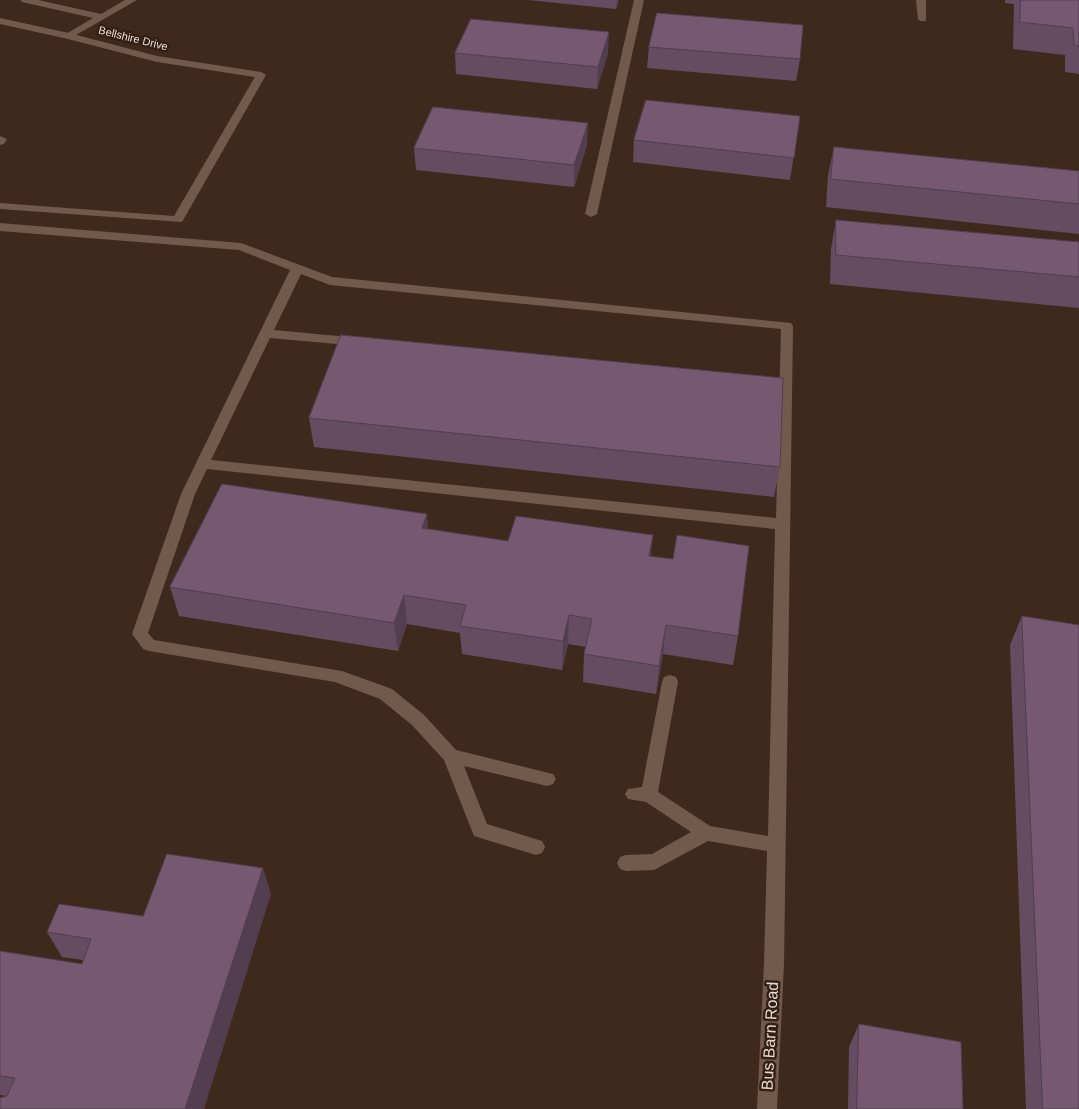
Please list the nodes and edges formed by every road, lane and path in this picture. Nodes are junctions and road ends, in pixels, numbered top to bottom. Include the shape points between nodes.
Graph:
1 (25, 0) edge
2 (132, 0) edge
3 (639, 0) edge
4 (921, 0) edge
5 (101, 17) junction
6 (923, 19) dead end
7 (0, 21) edge
8 (69, 36) junction
9 (0, 206) edge
10 (591, 214) dead end
11 (0, 227) edge
12 (297, 268) junction
13 (266, 333) junction
14 (373, 344) edge
15 (202, 464) junction
16 (783, 524) junction
17 (670, 682) dead end
18 (452, 756) junction
19 (547, 779) dead end
20 (706, 834) junction
21 (777, 845) junction
22 (536, 847) dead end
23 (626, 863) dead end
24 (767, 1109) edge

1 - 5 street
2 - 5 street
3 - 10 street
4 - 6 street
5 - 8 street
7 - 8 street, Bellshire Drive
8 - 9 street, Bellshire Drive via 157,58 261,76 178,220
11 - 12 street via 242,247
12 - 13 street
12 - 16 street, Bus Barn Road via 330,282 787,326 781,382
13 - 14 street
13 - 15 street
15 - 16 street
15 - 18 street via 188,494 140,634 149,645 336,676 386,694 418,720
16 - 21 street, Bus Barn Road
17 - 20 street via 642,794
18 - 19 street
18 - 22 street via 480,830
20 - 21 street
20 - 23 street via 654,862
21 - 24 street, Bus Barn Road

